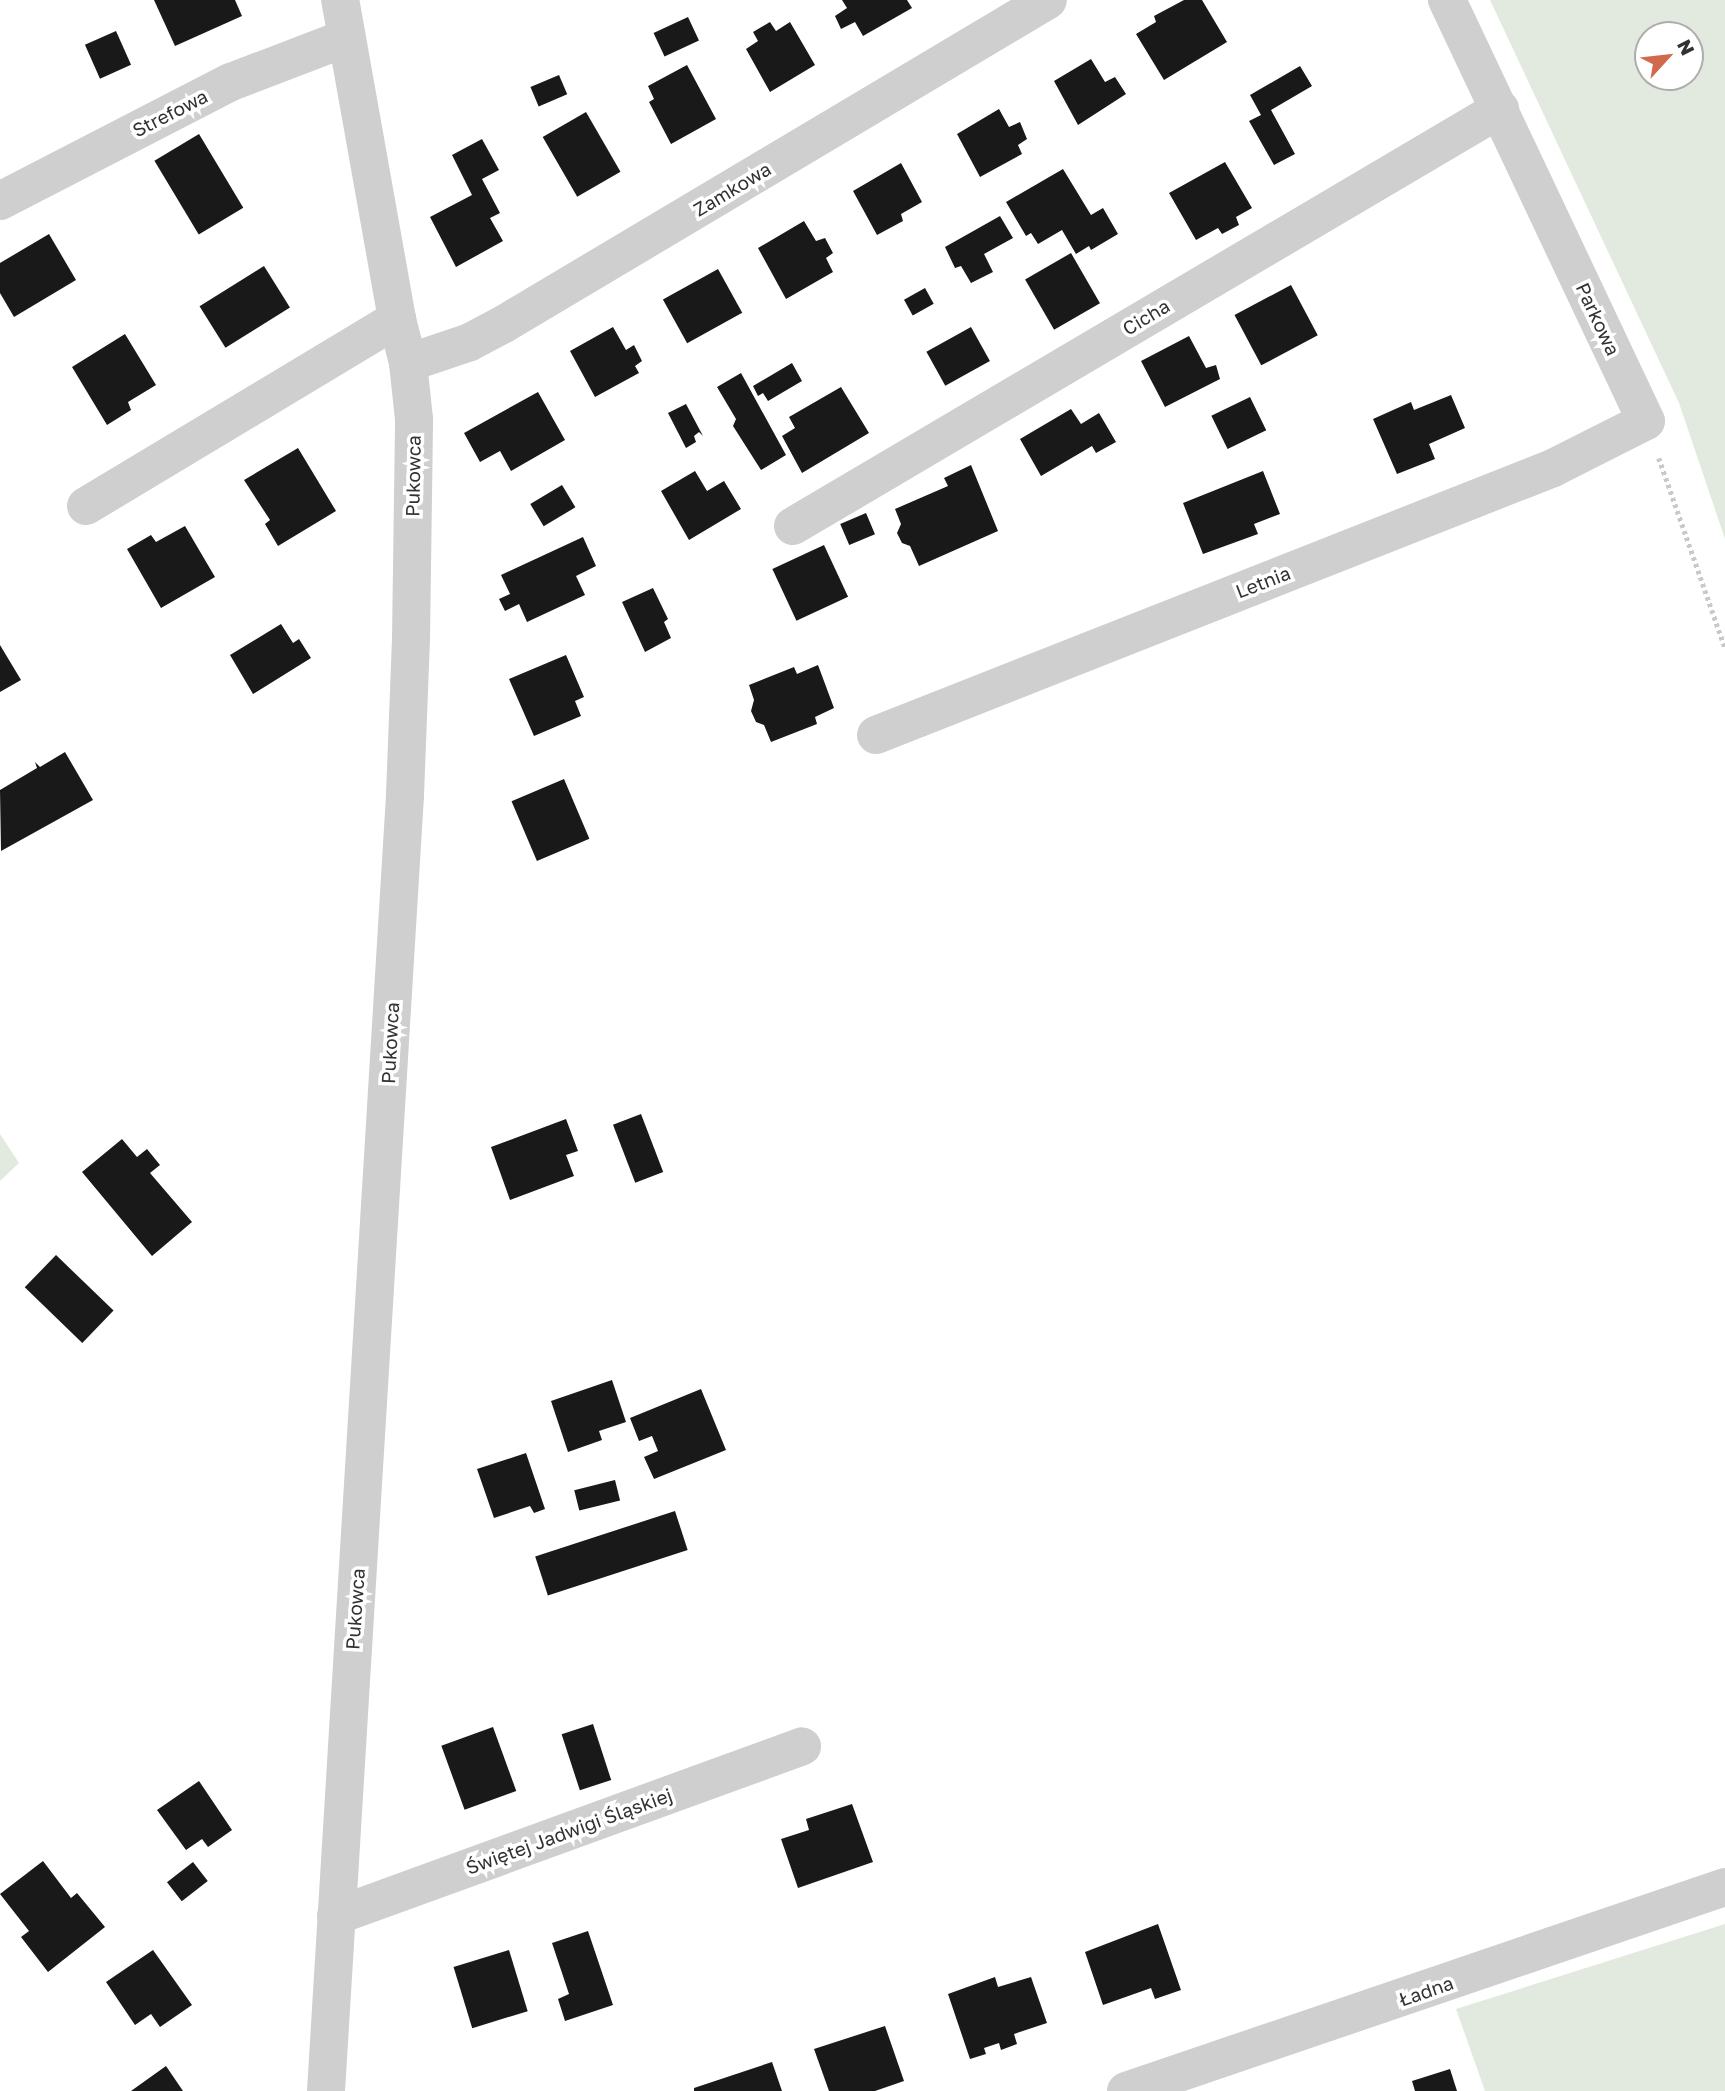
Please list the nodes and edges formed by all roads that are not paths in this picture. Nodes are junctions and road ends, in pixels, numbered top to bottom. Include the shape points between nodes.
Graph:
1 (340, 0) edge
2 (1048, 0) edge
3 (1447, 0) edge
4 (346, 38) junction
5 (1500, 109) junction
6 (0, 201) edge
7 (397, 319) junction
8 (408, 363) junction
9 (1646, 421) joint
10 (86, 506) dead end
11 (793, 526) dead end
12 (876, 735) dead end
13 (802, 1746) dead end
14 (1725, 1887) edge
15 (337, 1916) junction
16 (326, 2091) edge
17 (1126, 2091) edge

1 - 4 street, Pukowca
2 - 8 street, Zamkowa via 504,324 470,342
3 - 5 street, Parkowa
4 - 6 street, Strefowa via 231,82
4 - 7 street, Pukowca
5 - 9 street, Parkowa
5 - 11 street, Cicha
7 - 8 street, Pukowca
7 - 10 street
8 - 15 street, Pukowca via 414,419 405,795
9 - 12 street, Letnia via 1553,468
13 - 15 street, Świętej Jadwigi Śląskiej
14 - 17 street, Ładna
15 - 16 street, Pukowca

